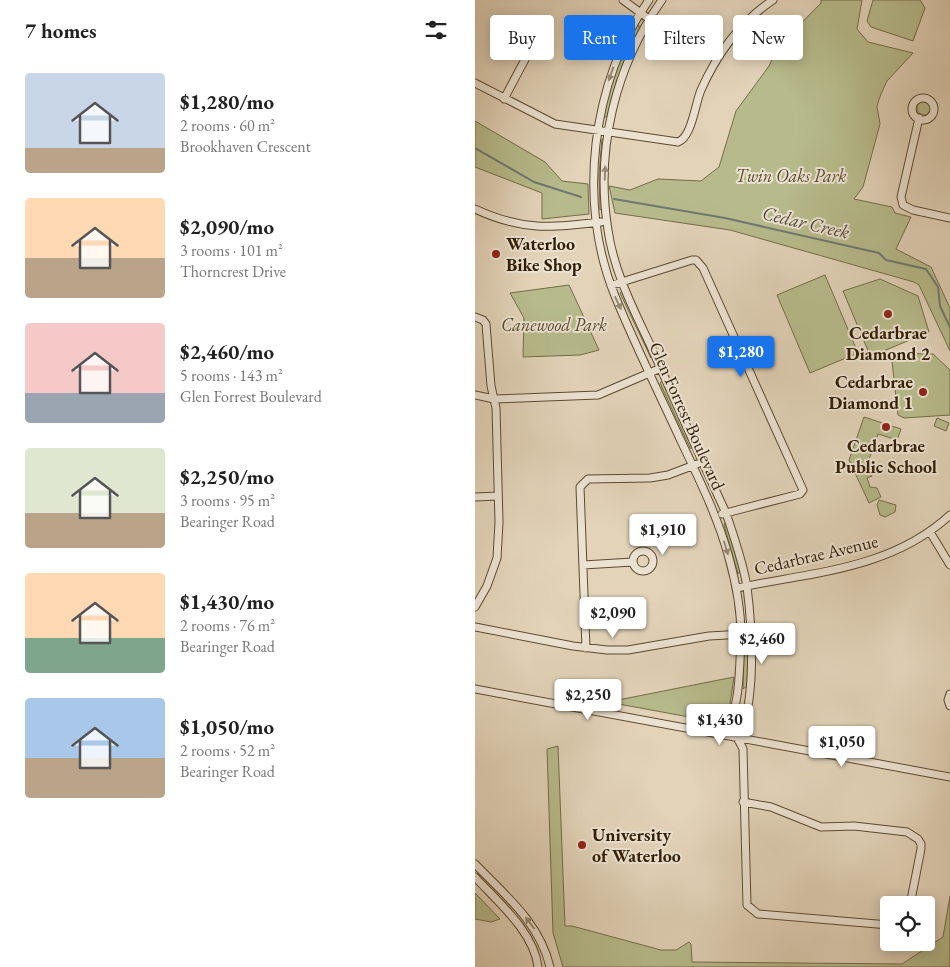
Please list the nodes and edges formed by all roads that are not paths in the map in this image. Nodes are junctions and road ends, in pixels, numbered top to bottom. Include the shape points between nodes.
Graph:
1 (623, 0) edge
2 (649, 0) edge
3 (662, 0) edge
4 (773, 0) edge
5 (640, 13) junction
6 (651, 15) edge
7 (645, 16) edge
8 (645, 27) edge
9 (525, 60) edge
10 (475, 83) edge
11 (504, 99) junction
12 (919, 118) dead end
13 (597, 131) junction
14 (608, 133) junction
15 (475, 209) edge
16 (950, 218) edge
17 (607, 222) junction
18 (597, 223) junction
19 (621, 281) junction
20 (612, 285) junction
21 (475, 317) edge
22 (661, 368) junction
23 (651, 373) junction
24 (475, 395) edge
25 (494, 399) junction
26 (703, 462) junction
27 (693, 465) junction
28 (498, 496) junction
29 (475, 497) edge
30 (726, 513) junction
31 (950, 515) edge
32 (715, 516) junction
33 (930, 532) junction
34 (633, 562) dead end
35 (583, 565) junction
36 (950, 565) edge
37 (747, 586) junction
38 (737, 588) junction
39 (475, 606) edge
40 (475, 627) edge
41 (750, 633) junction
42 (741, 634) junction
43 (585, 648) junction
44 (475, 689) edge
45 (950, 694) edge
46 (950, 706) edge
47 (738, 738) junction
48 (950, 777) edge
49 (743, 802) junction
50 (475, 864) edge
51 (475, 878) edge
52 (912, 896) edge
53 (880, 924) edge
54 (538, 967) edge
55 (549, 967) edge

1 - 5 street
2 - 5 street, Glen Forrest Boulevard
3 - 6 street, Glen Forrest Boulevard
4 - 14 street via 746,22 717,58 701,90 688,133 682,140
5 - 7 street
5 -> 13 street, Glen Forrest Boulevard via 616,61
8 - 14 street, Glen Forrest Boulevard via 620,81
9 - 11 street
10 - 11 street
11 - 13 street via 555,124
12 - 16 street via 901,197 903,205
13 - 14 street
13 - 18 street, Glen Forrest Boulevard via 594,173
17 -> 14 street, Glen Forrest Boulevard via 605,173
15 - 18 street via 503,221 529,226
17 - 18 street
17 - 19 street, Glen Forrest Boulevard
18 - 20 street, Glen Forrest Boulevard
19 - 20 street
19 - 22 street, Glen Forrest Boulevard
19 - 30 street via 692,260 703,268 803,490 800,494
20 -> 23 street, Glen Forrest Boulevard
21 - 25 street via 486,324
22 - 23 street
22 - 26 street, Glen Forrest Boulevard
23 - 25 street via 598,396
23 - 27 street, Glen Forrest Boulevard
24 - 25 street
25 - 28 street
26 - 27 street
26 - 30 street, Glen Forrest Boulevard
27 - 32 street, Glen Forrest Boulevard
27 - 35 street via 668,475 588,479 583,482 580,487
28 - 29 street
28 - 39 street via 497,558 487,586
30 - 32 street
30 - 37 street, Glen Forrest Boulevard
31 - 33 street, Cedarbrae Avenue
32 -> 38 street, Glen Forrest Boulevard
33 - 36 street
33 - 37 street, Cedarbrae Avenue via 876,560
34 - 35 street
35 - 43 street
37 - 38 street, Cedarbrae Avenue
37 - 41 street, Glen Forrest Boulevard
38 - 42 street, Glen Forrest Boulevard
40 - 43 street
41 - 42 street
41 - 47 street, Glen Forrest Boulevard via 750,690 743,729
42 - 43 street via 628,650
42 - 47 street, Glen Forrest Boulevard via 733,727
44 - 47 street
45 - 46 street
47 - 48 street
47 - 49 street via 743,749
49 - 52 street via 771,807 821,827 854,826 913,835 921,847
49 - 53 street via 747,905 751,910 758,914
55 -> 50 street via 538,932
51 - 54 street via 522,930 531,944

